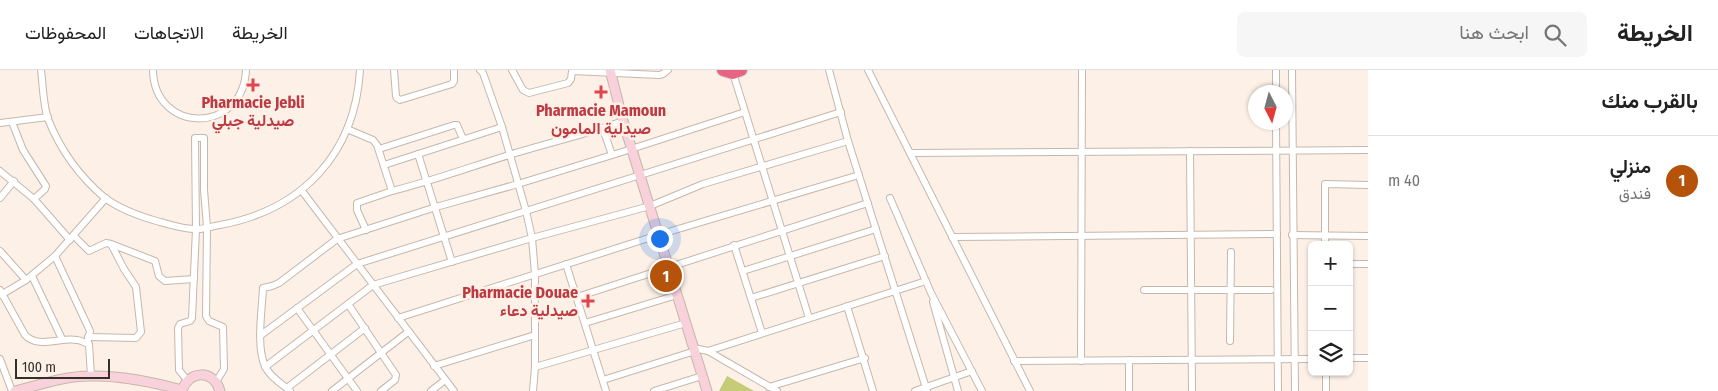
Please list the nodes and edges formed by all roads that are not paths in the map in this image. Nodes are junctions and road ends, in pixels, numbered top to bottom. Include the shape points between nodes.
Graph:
1 (41, 70) edge
2 (153, 70) edge
3 (246, 70) edge
4 (360, 70) edge
5 (394, 70) edge
6 (454, 70) edge
7 (480, 70) edge
8 (512, 70) edge
9 (668, 70) edge
10 (829, 70) edge
11 (868, 70) edge
12 (1082, 70) edge
13 (1276, 70) edge
14 (1292, 70) edge
15 (610, 71) edge
16 (732, 71) edge
17 (1276, 85) edge
18 (745, 112) junction
19 (841, 112) junction
20 (48, 117) junction
21 (622, 121) junction
22 (12, 122) junction
23 (0, 123) edge
24 (502, 127) junction
25 (347, 129) junction
26 (603, 129) junction
27 (1276, 130) edge
28 (463, 139) junction
29 (754, 140) junction
30 (848, 140) junction
31 (379, 149) junction
32 (631, 149) junction
33 (1190, 150) junction
34 (1276, 150) junction
35 (1292, 150) junction
36 (1368, 150) edge
37 (1081, 152) junction
38 (910, 153) junction
39 (418, 154) junction
40 (509, 155) junction
41 (612, 155) junction
42 (384, 165) junction
43 (762, 167) junction
44 (0, 170) edge
45 (859, 175) junction
46 (640, 176) junction
47 (14, 181) junction
48 (427, 182) junction
49 (518, 184) junction
50 (1368, 185) edge
51 (392, 191) junction
52 (302, 192) junction
53 (0, 198) edge
54 (106, 198) junction
55 (890, 198) dead end
56 (34, 199) junction
57 (772, 201) junction
58 (868, 203) junction
59 (650, 206) junction
60 (436, 207) junction
61 (526, 211) junction
62 (207, 228) junction
63 (196, 229) junction
64 (781, 229) junction
65 (876, 229) junction
66 (366, 230) junction
67 (1190, 234) junction
68 (1277, 234) junction
69 (1081, 235) junction
70 (1292, 235) junction
71 (1325, 235) junction
72 (445, 236) junction
73 (658, 236) junction
74 (1368, 236) edge
75 (952, 237) junction
76 (72, 238) junction
77 (532, 238) junction
78 (337, 239) junction
79 (1325, 241) edge
80 (111, 244) junction
81 (734, 245) junction
82 (0, 251) edge
83 (1231, 252) dead end
84 (789, 255) junction
85 (55, 256) junction
86 (885, 256) junction
87 (452, 262) junction
88 (357, 264) junction
89 (566, 264) junction
90 (1353, 264) edge
91 (1368, 264) edge
92 (668, 267) junction
93 (743, 271) junction
94 (535, 274) junction
95 (29, 278) junction
96 (194, 279) junction
97 (926, 281) junction
98 (798, 284) junction
99 (373, 285) junction
100 (1144, 290) dead end
101 (1191, 290) junction
102 (1230, 290) junction
103 (1271, 290) dead end
104 (895, 291) junction
105 (1, 293) edge
106 (931, 293) junction
107 (677, 295) junction
108 (577, 297) junction
109 (751, 298) junction
110 (348, 304) junction
111 (848, 306) junction
112 (297, 308) junction
113 (398, 318) junction
114 (809, 318) junction
115 (585, 323) junction
116 (686, 323) junction
117 (365, 328) junction
118 (314, 330) junction
119 (408, 332) junction
120 (762, 333) junction
121 (261, 335) junction
122 (535, 335) junction
123 (62, 339) junction
124 (88, 341) junction
125 (1230, 341) dead end
126 (594, 350) junction
127 (694, 350) junction
128 (708, 351) junction
129 (382, 352) junction
130 (331, 354) junction
131 (865, 358) junction
132 (1308, 358) edge
133 (1353, 358) edge
134 (1368, 358) edge
135 (1278, 359) junction
136 (1294, 359) junction
137 (1081, 360) junction
138 (1130, 360) junction
139 (1191, 360) junction
140 (1014, 361) junction
141 (1, 364) edge
142 (434, 366) junction
143 (265, 367) junction
144 (535, 367) junction
145 (972, 371) junction
146 (91, 376) junction
147 (702, 376) junction
148 (1326, 376) edge
149 (347, 378) junction
150 (953, 378) junction
151 (188, 380) junction
152 (445, 380) junction
153 (603, 380) junction
154 (216, 382) junction
155 (769, 387) junction
156 (926, 389) edge
157 (182, 390) edge
158 (288, 390) edge
159 (13, 391) edge
160 (220, 391) edge
161 (332, 391) edge
162 (357, 391) edge
163 (381, 391) edge
164 (431, 391) edge
165 (454, 391) edge
166 (533, 391) edge
167 (606, 391) edge
168 (655, 391) edge
169 (707, 391) edge
170 (777, 391) edge
171 (874, 391) edge
172 (915, 391) edge
173 (958, 391) edge
174 (982, 391) edge
175 (1030, 391) edge
176 (1129, 391) edge
177 (1192, 391) edge
178 (1278, 391) edge
179 (1294, 391) edge
180 (1326, 391) edge

1 - 20 street
2 - 3 street via 155,86 166,105 185,117 200,119 221,114 233,106 244,87
4 - 25 street
5 - 6 street via 396,98 400,100 452,84
7 - 24 street
8 - 15 street via 527,93 568,83 572,71
9 - 15 street via 664,74
10 - 19 street
11 - 38 street
12 - 37 street
13 - 17 street
14 - 35 street
15 - 21 street
16 - 18 street
18 - 29 street
18 - 32 street
19 - 29 street
19 - 30 street
20 - 22 street
20 - 54 street via 57,139 76,169
21 - 26 street
21 - 32 street
22 - 23 street
22 - 56 street via 23,150 46,186
24 - 28 street
24 - 40 street
25 - 31 street via 372,140
25 - 52 street via 324,168
26 - 40 street
26 - 41 street
27 - 34 street
28 - 31 street via 454,124
28 - 39 street
29 - 43 street
29 - 46 street
30 - 43 street
30 - 45 street
31 - 42 street
32 - 41 street
32 - 46 street
33 - 34 street
33 - 37 street
33 - 67 street
34 - 35 street
34 - 68 street
35 - 36 street
35 - 70 street
37 - 38 street
37 - 69 street
38 - 75 street
39 - 42 street
39 - 48 street
40 - 48 street
40 - 49 street
41 - 49 street
42 - 51 street
43 - 57 street
43 - 59 street via 703,184
44 - 47 street
45 - 57 street
45 - 58 street
46 - 59 street
46 - 61 street
47 - 53 street
47 - 56 street
48 - 51 street
48 - 60 street
49 - 60 street
49 - 61 street
50 - 71 street via 1325,184
51 - 66 street via 357,204
52 - 62 street via 239,222
52 - 78 street
54 - 63 street via 145,218
54 - 76 street
55 - 97 street
56 - 76 street
57 - 64 street
57 - 73 street
58 - 64 street
58 - 65 street
59 - 73 street
59 - 77 street
60 - 66 street
60 - 72 street
61 - 72 street
61 - 77 street
62 - 63 street
62 - 63 street via 204,138 195,138
62 - 154 street via 206,318 224,326 224,369
63 - 96 street
64 - 81 street
64 - 84 street
65 - 84 street
65 - 86 street
66 - 78 street
67 - 68 street
67 - 69 street
67 - 101 street
68 - 135 street
69 - 75 street
69 - 137 street
70 - 71 street
70 - 136 street
71 - 74 street
71 - 79 street
72 - 87 street
72 - 88 street
73 - 89 street
73 - 92 street
75 - 140 street
76 - 80 street via 89,251
76 - 85 street
77 - 87 street
77 - 94 street
78 - 88 street
78 - 121 street via 279,283 262,288
80 - 96 street via 155,262 159,276 165,281
80 - 124 street via 136,287 141,332 136,338
81 - 92 street
81 - 93 street
82 - 95 street
83 - 102 street
84 - 93 street
84 - 98 street
85 - 95 street
85 - 124 street via 90,331
86 - 98 street
86 - 104 street
87 - 99 street
88 - 99 street
88 - 112 street
89 - 94 street
89 - 108 street
90 - 91 street
92 - 107 street
92 - 108 street
93 - 109 street
94 - 113 street
94 - 122 street
95 - 105 street
95 - 123 street
96 - 151 street via 192,320 178,328 179,370
97 - 104 street
97 - 106 street
98 - 109 street
98 - 114 street
99 - 110 street
99 - 113 street
100 - 101 street
101 - 102 street
101 - 139 street
102 - 103 street
102 - 125 street
104 - 111 street
104 - 156 street
105 - 123 street via 27,338 39,342
106 - 145 street
106 - 150 street
107 - 115 street
107 - 116 street
108 - 115 street
109 - 120 street
110 - 117 street
110 - 118 street
111 - 114 street
111 - 131 street
112 - 118 street
112 - 121 street
113 - 119 street
114 - 120 street
115 - 126 street
116 - 126 street
116 - 127 street
117 - 129 street
117 - 130 street
118 - 130 street
118 - 143 street
119 - 129 street
119 - 142 street
120 - 128 street
121 - 143 street
122 - 142 street
122 - 144 street
123 - 124 street
124 - 146 street
126 - 144 street
126 - 153 street
127 - 128 street
127 - 147 street
127 - 153 street
128 - 155 street
129 - 149 street
129 - 163 street via 396,378
130 - 149 street
130 - 158 street
131 - 155 street
131 - 171 street
132 - 136 street
133 - 134 street
135 - 136 street
135 - 139 street
135 - 178 street
136 - 179 street
137 - 138 street
137 - 140 street
138 - 139 street
138 - 176 street
139 - 177 street
140 - 175 street
141 - 159 street
142 - 152 street
143 - 158 street
144 - 166 street
145 - 150 street
145 - 174 street
146 - 157 street
146 - 159 street via 61,379
147 - 168 street
147 - 169 street
148 - 180 street
149 - 161 street
149 - 162 street
150 - 156 street
150 - 173 street
151 - 154 street via 205,375
151 - 157 street
152 - 164 street
152 - 165 street
153 - 167 street
154 - 160 street
155 - 170 street
156 - 172 street

